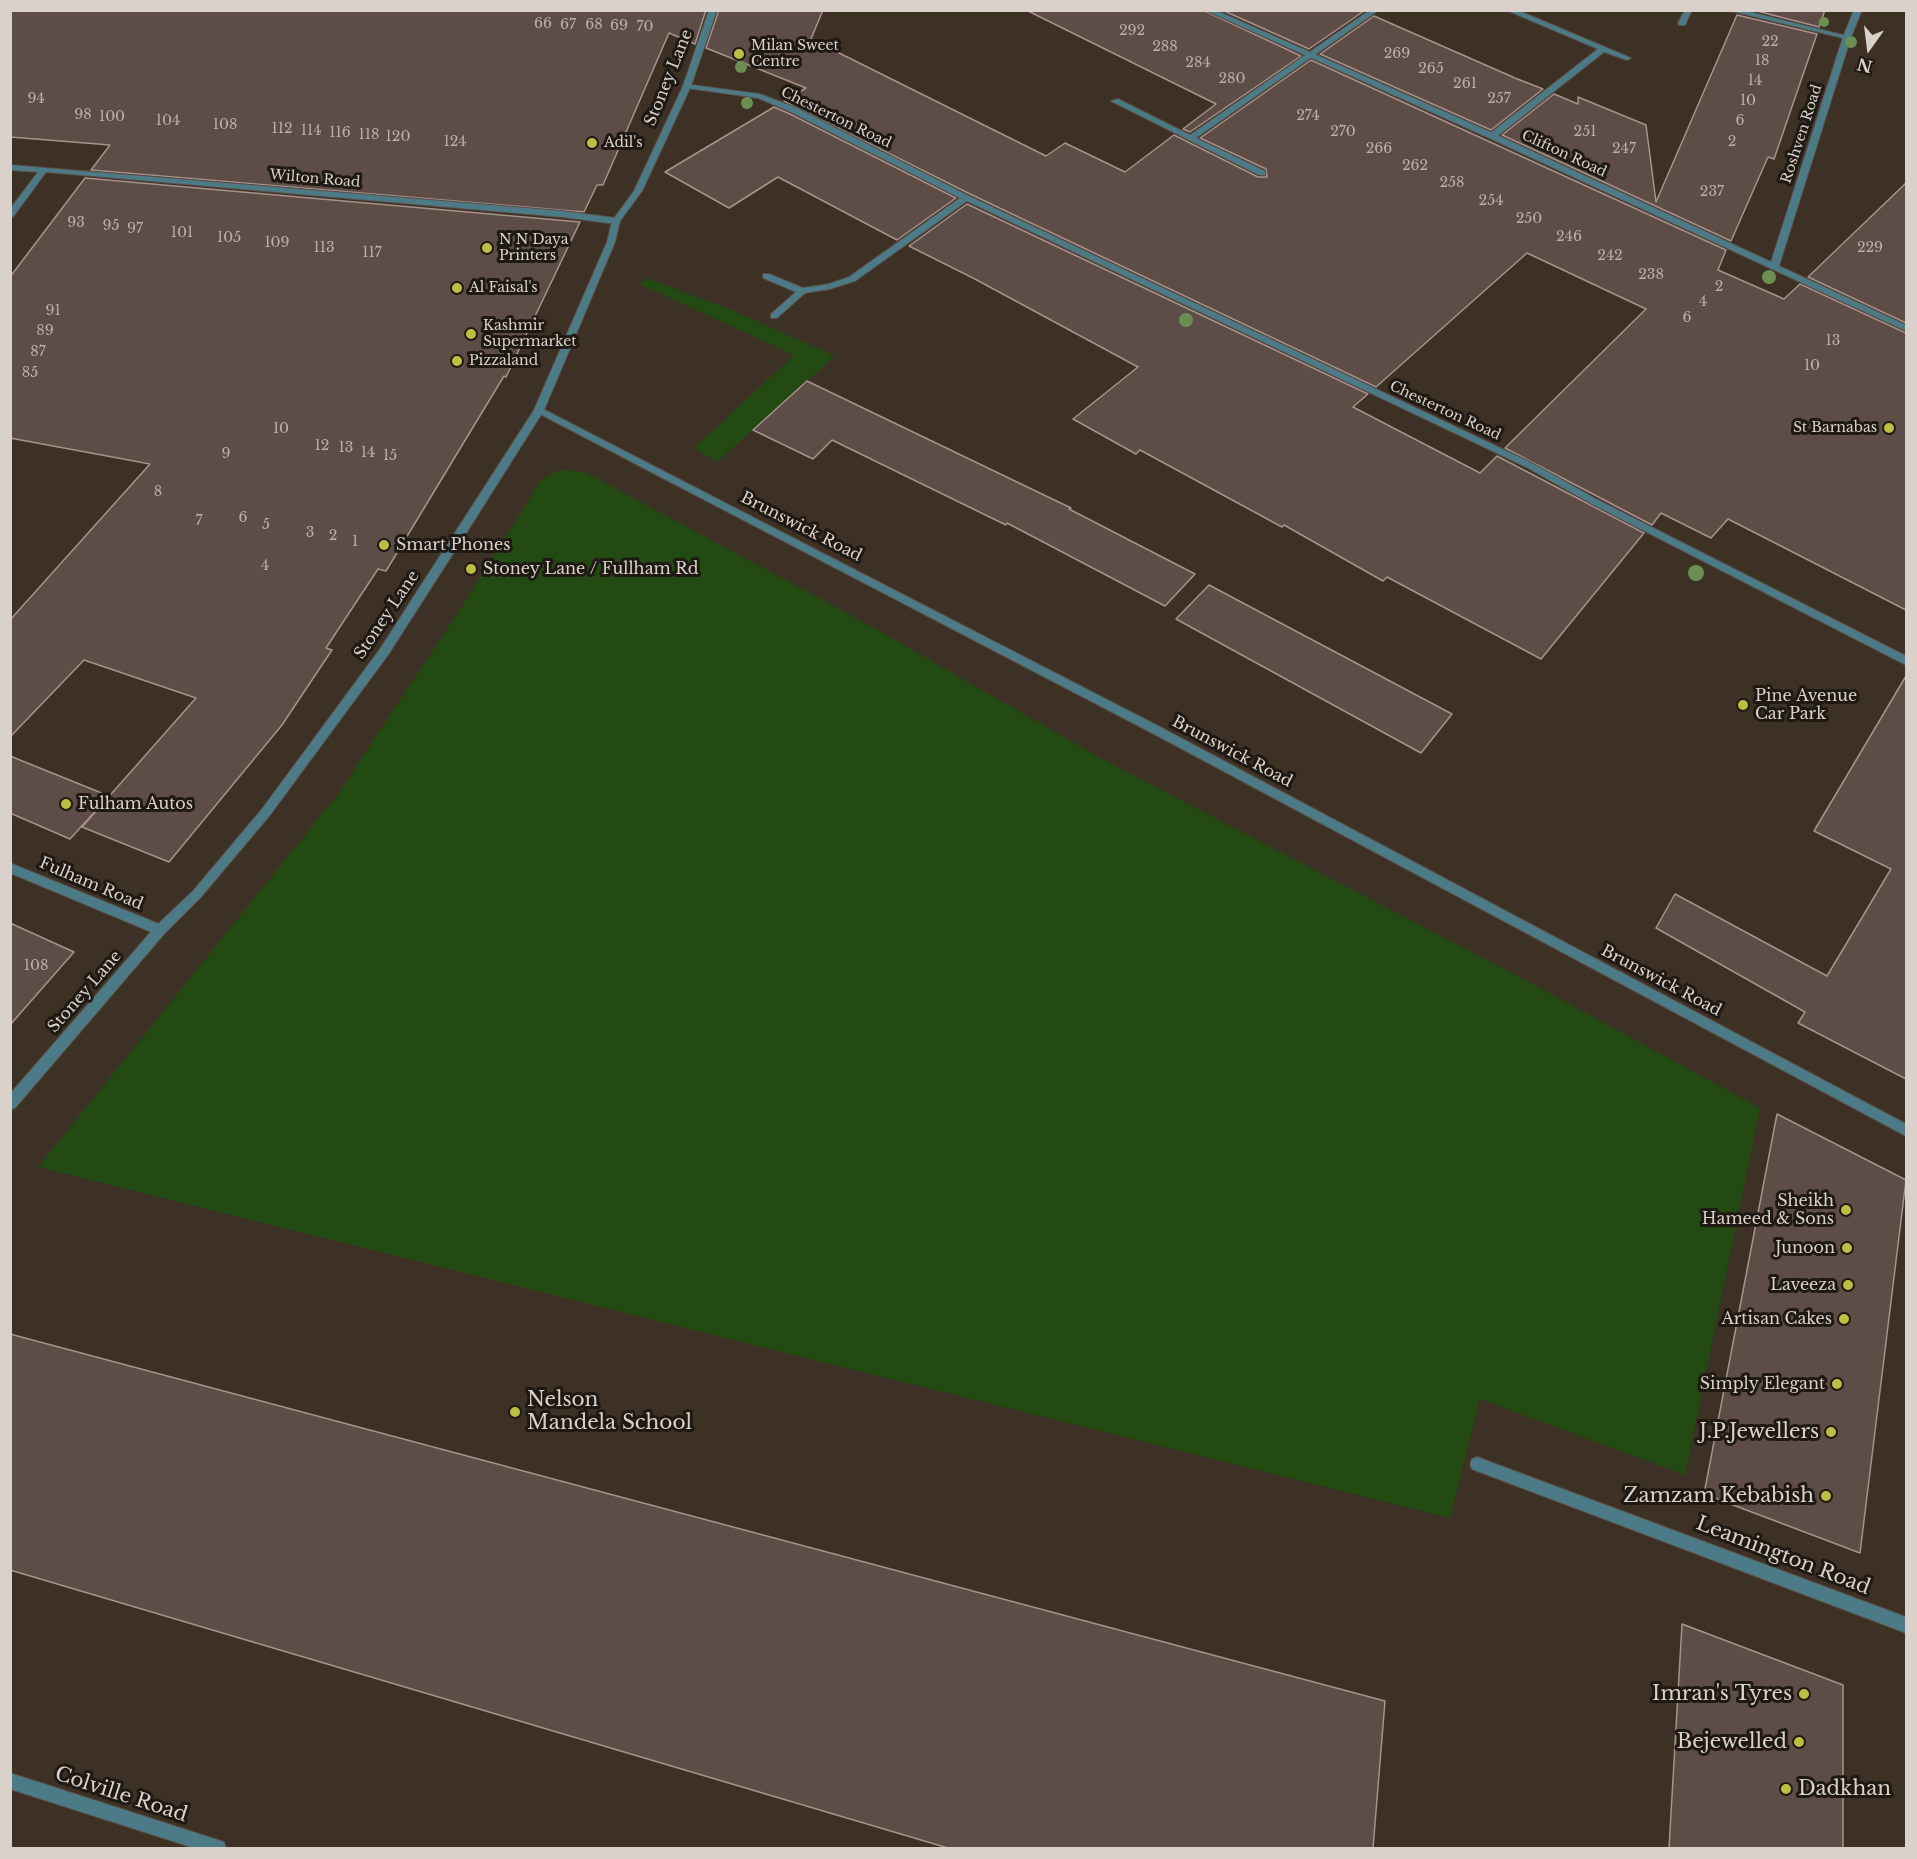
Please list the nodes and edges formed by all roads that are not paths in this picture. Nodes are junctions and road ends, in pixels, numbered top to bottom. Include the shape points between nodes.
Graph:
1 (713, 10) edge
2 (1208, 10) edge
3 (1376, 10) edge
4 (1509, 10) edge
5 (1689, 10) edge
6 (1730, 10) edge
7 (1858, 10) edge
8 (1682, 23) dead end
9 (1847, 37) junction
10 (1604, 49) junction
11 (1310, 55) junction
12 (1627, 58) dead end
13 (687, 86) junction
14 (1114, 101) dead end
15 (1492, 136) junction
16 (1190, 138) junction
17 (10, 167) edge
18 (44, 169) junction
19 (1262, 173) dead end
20 (966, 198) junction
21 (10, 214) edge
22 (616, 221) junction
23 (1774, 266) junction
24 (766, 276) dead end
25 (802, 291) junction
26 (774, 316) dead end
27 (1906, 328) edge
28 (539, 410) junction
29 (1906, 661) edge
30 (10, 868) edge
31 (160, 930) junction
32 (10, 1104) edge
33 (1906, 1131) edge
34 (1476, 1464) dead end
35 (1906, 1625) edge
36 (10, 1781) edge
37 (218, 1848) edge

1 - 13 street, Stoney Lane
2 - 11 street, Clifton Road
3 - 11 street
4 - 10 street
5 - 8 street
6 - 9 street
7 - 9 street, Roshven Road
9 - 23 street, Roshven Road
10 - 12 street
10 - 15 street
11 - 15 street, Clifton Road
11 - 16 street
13 - 20 street, Chesterton Road via 760,96
13 - 22 street, Stoney Lane via 638,191
14 - 16 street
15 - 23 street, Clifton Road
16 - 19 street
17 - 18 street, Wilton Road
18 - 21 street
18 - 22 street, Wilton Road
20 - 25 street via 852,279
20 - 29 street, Chesterton Road via 1529,465
22 - 28 street, Stoney Lane via 611,242
23 - 27 street, Clifton Road
24 - 25 street
25 - 26 street
28 - 31 street, Stoney Lane via 384,652 266,812 198,894
28 - 33 street, Brunswick Road via 1158,731
30 - 31 street, Fulham Road
31 - 32 street, Stoney Lane
34 - 35 street, Leamington Road
36 - 37 street, Colville Road

